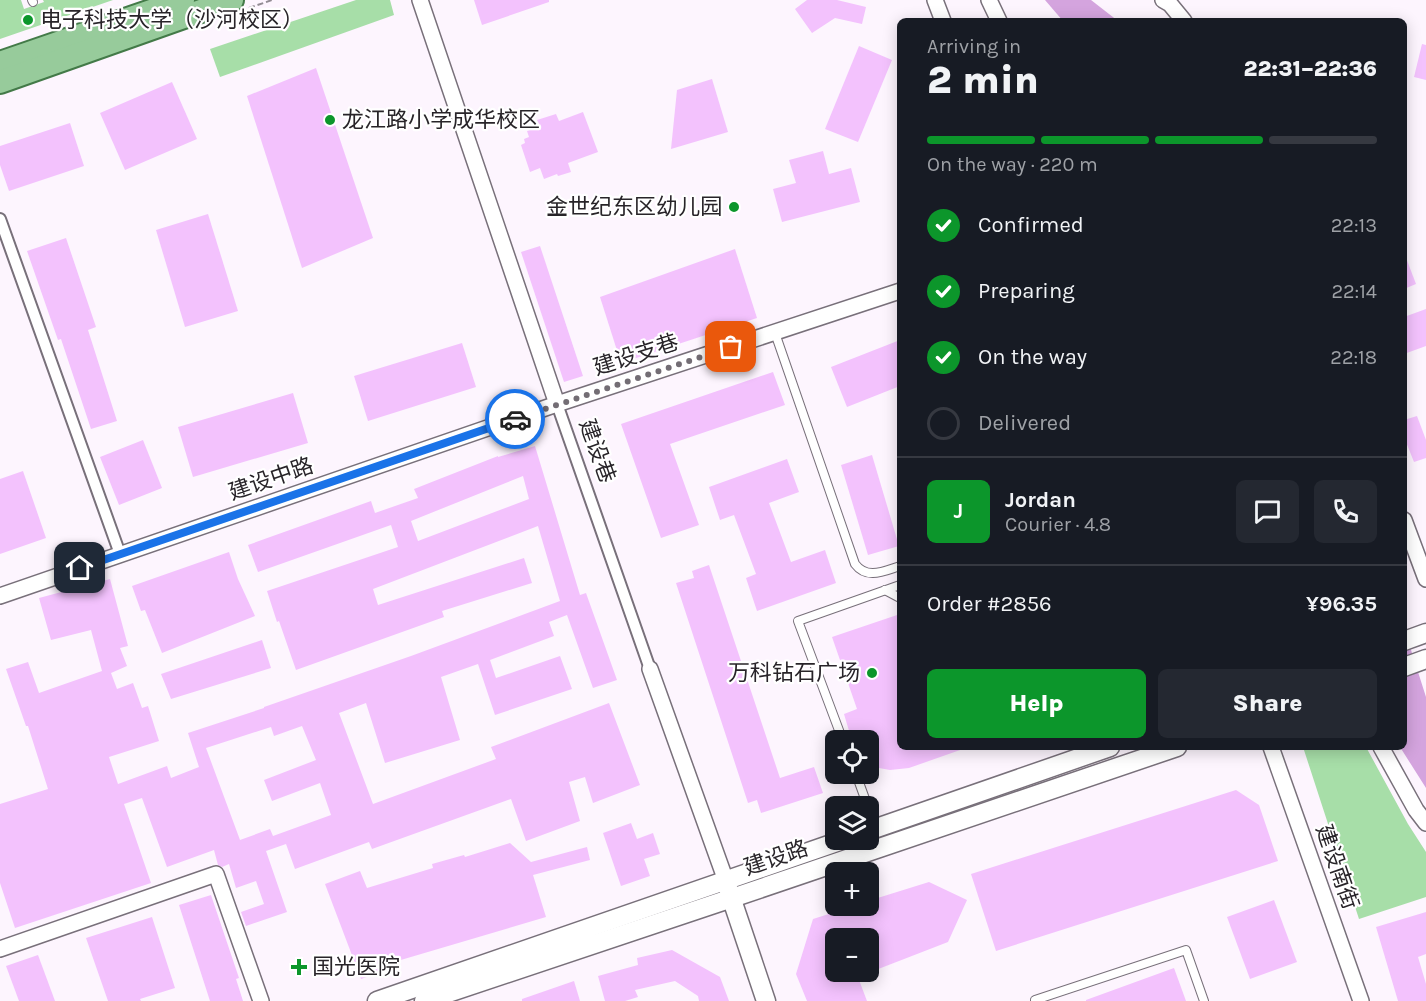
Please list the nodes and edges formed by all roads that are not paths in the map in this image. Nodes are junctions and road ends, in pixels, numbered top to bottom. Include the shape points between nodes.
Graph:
1 (183, 0) edge
2 (232, 0) edge
3 (420, 0) edge
4 (935, 0) edge
5 (989, 0) edge
6 (1163, 0) edge
7 (942, 18) edge
8 (998, 18) edge
9 (1182, 18) edge
10 (0, 63) edge
11 (0, 81) edge
12 (0, 219) edge
13 (897, 292) edge
14 (775, 333) junction
15 (556, 404) junction
16 (1407, 528) edge
17 (120, 554) junction
18 (897, 567) edge
19 (1426, 579) edge
20 (897, 586) edge
21 (885, 590) junction
22 (0, 596) edge
23 (897, 596) edge
24 (1426, 660) edge
25 (1407, 666) edge
26 (650, 669) joint
27 (839, 730) edge
28 (1101, 750) edge
29 (1168, 750) edge
30 (1272, 750) edge
31 (1383, 750) edge
32 (1426, 823) edge
33 (879, 828) edge
34 (825, 846) edge
35 (726, 881) junction
36 (732, 898) junction
37 (0, 949) edge
38 (1035, 1000) edge
39 (261, 1001) edge
40 (377, 1001) edge
41 (424, 1001) edge
42 (766, 1001) edge
43 (1204, 1001) edge
44 (1361, 1001) edge

1 - 10 main road
2 - 11 main road
3 - 15 street, 建设巷
4 - 7 street
5 - 8 street
6 - 9 street
12 - 17 street
13 - 14 street, 建设支巷
14 - 15 street, 建设支巷
14 - 18 lane via 855,564 873,574
15 - 17 street, 建设中路
15 - 26 street, 建设巷
16 - 19 street
17 - 22 street, 建设中路
20 - 21 lane
21 - 23 lane
21 - 27 lane via 798,621
24 - 25 street
26 - 35 street, 建设巷
28 - 33 street
29 - 36 street, 建设路
30 - 44 street, 建设南街
31 - 32 street
34 - 35 street, 建设路
35 - 36 street
35 - 40 street, 建设路
36 - 41 street, 建设路
36 - 42 street
37 - 39 street via 216,874
38 - 43 lane via 1186,950

